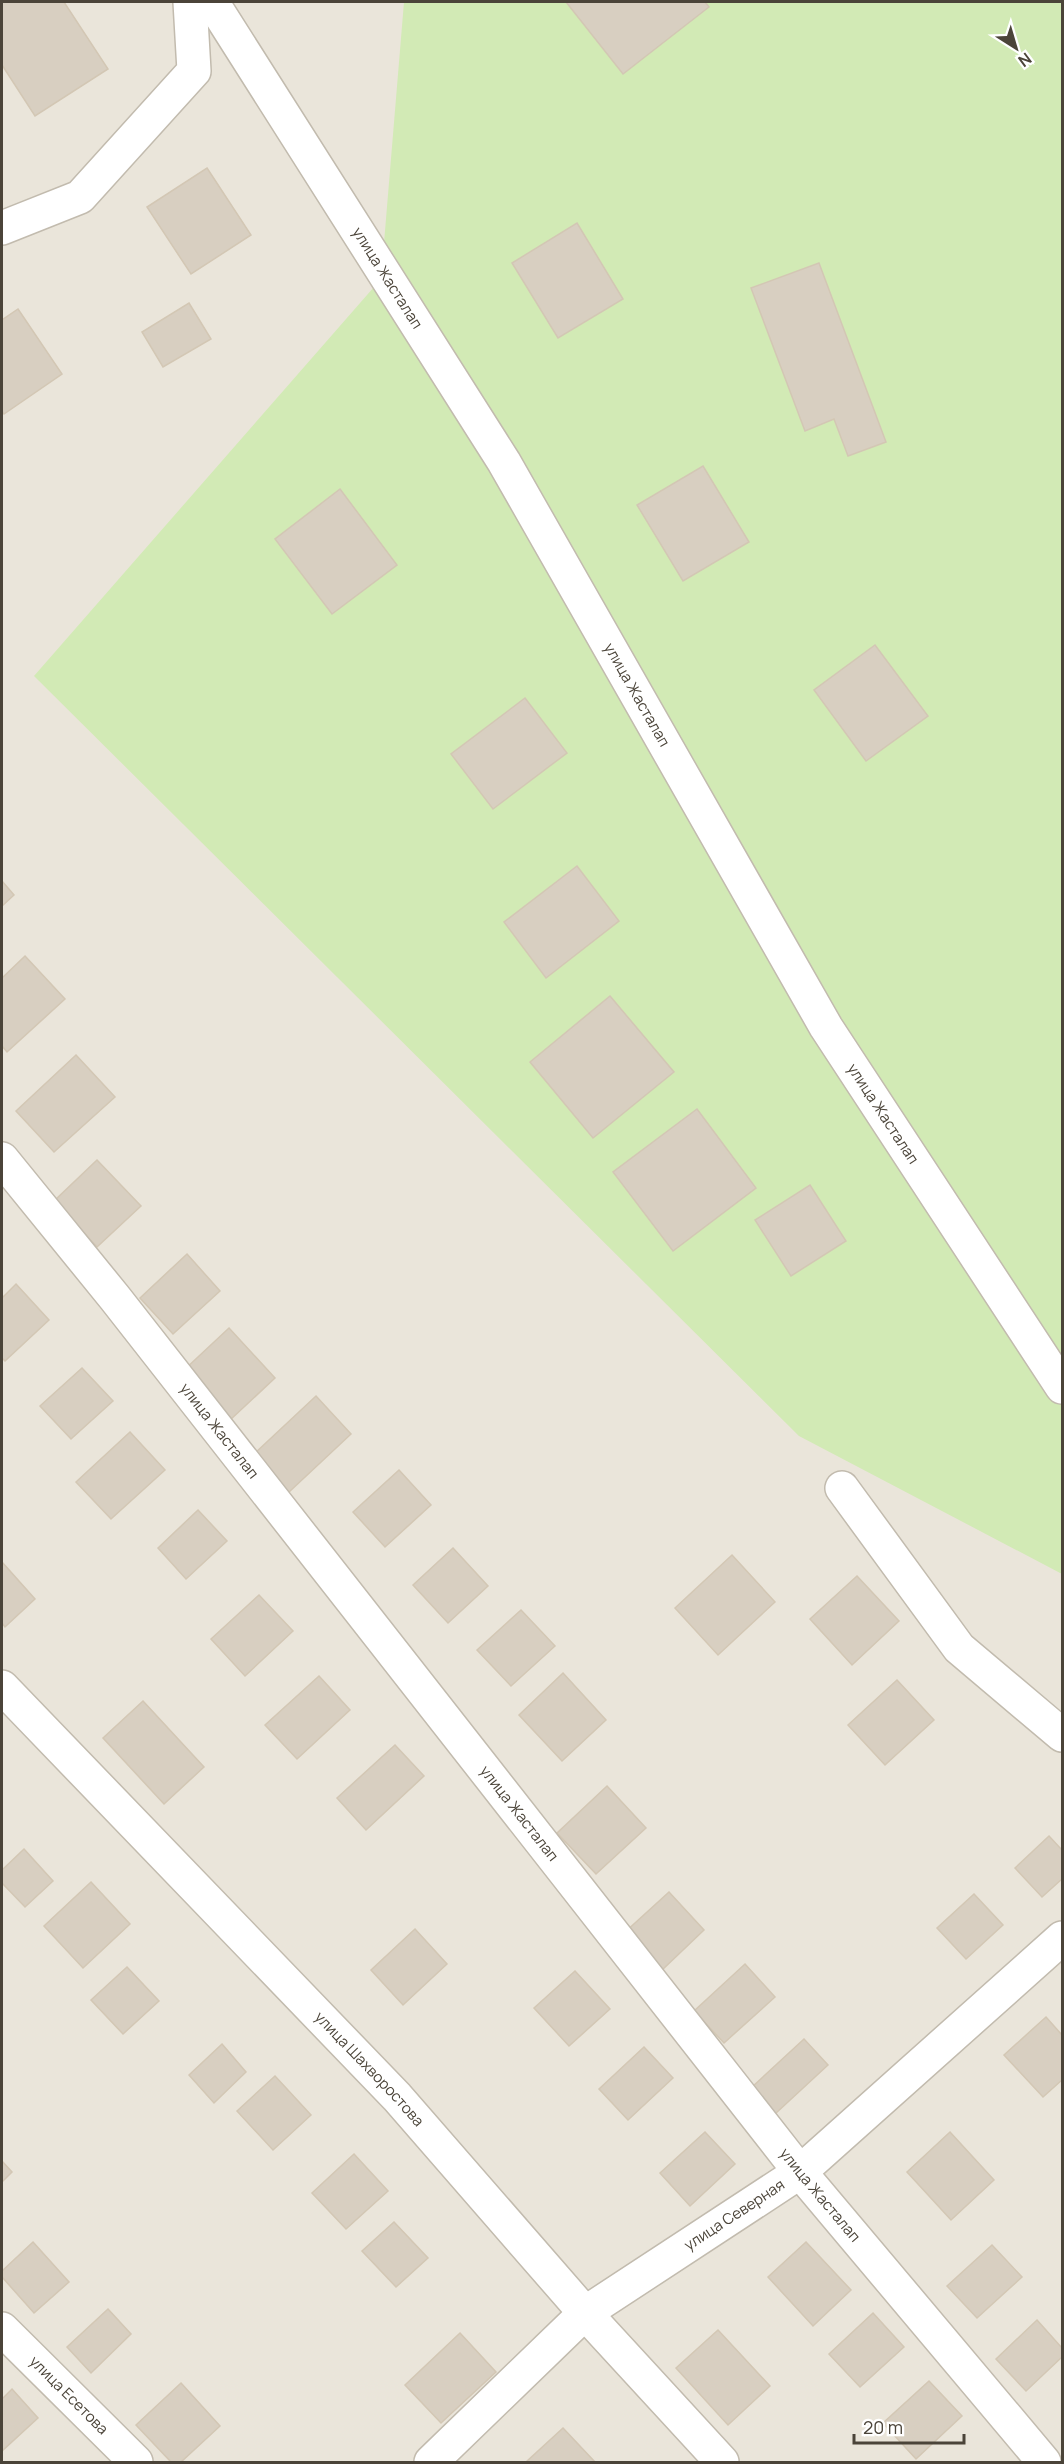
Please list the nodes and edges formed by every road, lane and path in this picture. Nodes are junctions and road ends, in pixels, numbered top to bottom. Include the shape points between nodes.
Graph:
1 (190, 2) edge
2 (212, 2) edge
3 (2, 228) edge
4 (2, 1159) edge
5 (1062, 1387) edge
6 (842, 1488) dead end
7 (2, 1687) edge
8 (1062, 1736) edge
9 (1058, 1951) edge
10 (800, 2172) junction
11 (585, 2313) junction
12 (2, 2329) edge
13 (136, 2463) edge
14 (431, 2463) edge
15 (722, 2463) edge
16 (1044, 2463) edge

1 - 3 street via 194,71 80,197
2 - 5 street, улица Жасталап via 504,462 826,1027
4 - 10 street, улица Жасталап
6 - 8 street via 959,1648
7 - 11 street, улица Шахворостова via 397,2097
9 - 10 street, улица Северная
10 - 11 street, улица Северная
10 - 16 street, улица Жасталап
11 - 14 street, улица Северная
11 - 15 street, улица Шахворостова
12 - 13 street, улица Есетова

